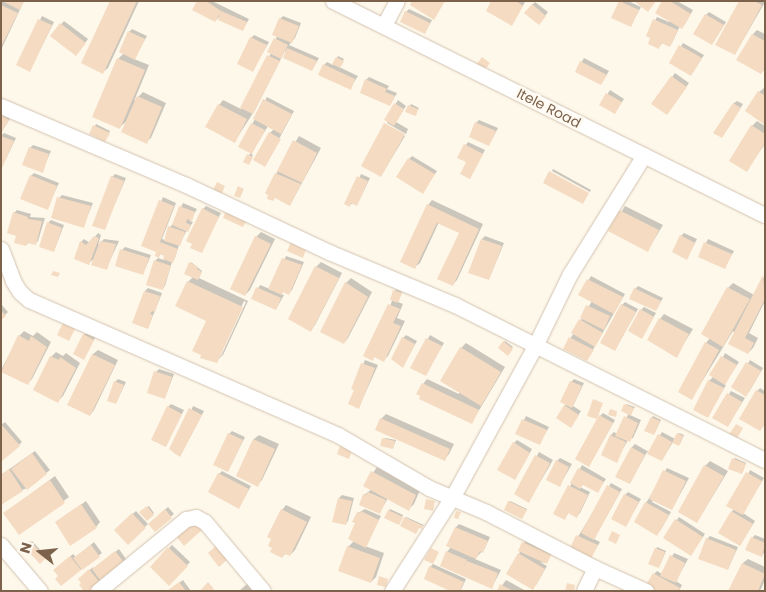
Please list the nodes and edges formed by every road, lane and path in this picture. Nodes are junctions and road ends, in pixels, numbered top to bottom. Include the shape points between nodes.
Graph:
1 (333, 1) edge
2 (397, 1) edge
3 (384, 25) junction
4 (1, 106) edge
5 (644, 155) junction
6 (765, 214) edge
7 (1, 249) edge
8 (535, 346) junction
9 (765, 460) edge
10 (453, 496) junction
11 (1, 545) edge
12 (595, 568) junction
13 (40, 591) edge
14 (98, 591) edge
15 (263, 591) edge
16 (392, 591) edge
17 (584, 591) edge
18 (646, 591) edge

1 - 3 street, Itele Road
2 - 3 street
3 - 5 street, Itele Road
4 - 8 street via 455,305
5 - 6 street, Itele Road
5 - 8 street via 570,274
7 - 10 street via 13,281 29,300 338,435 429,488
8 - 9 street
8 - 10 street
10 - 12 street
10 - 16 street
11 - 13 street
12 - 17 street
12 - 18 street
14 - 15 street via 186,519 196,517 205,522

